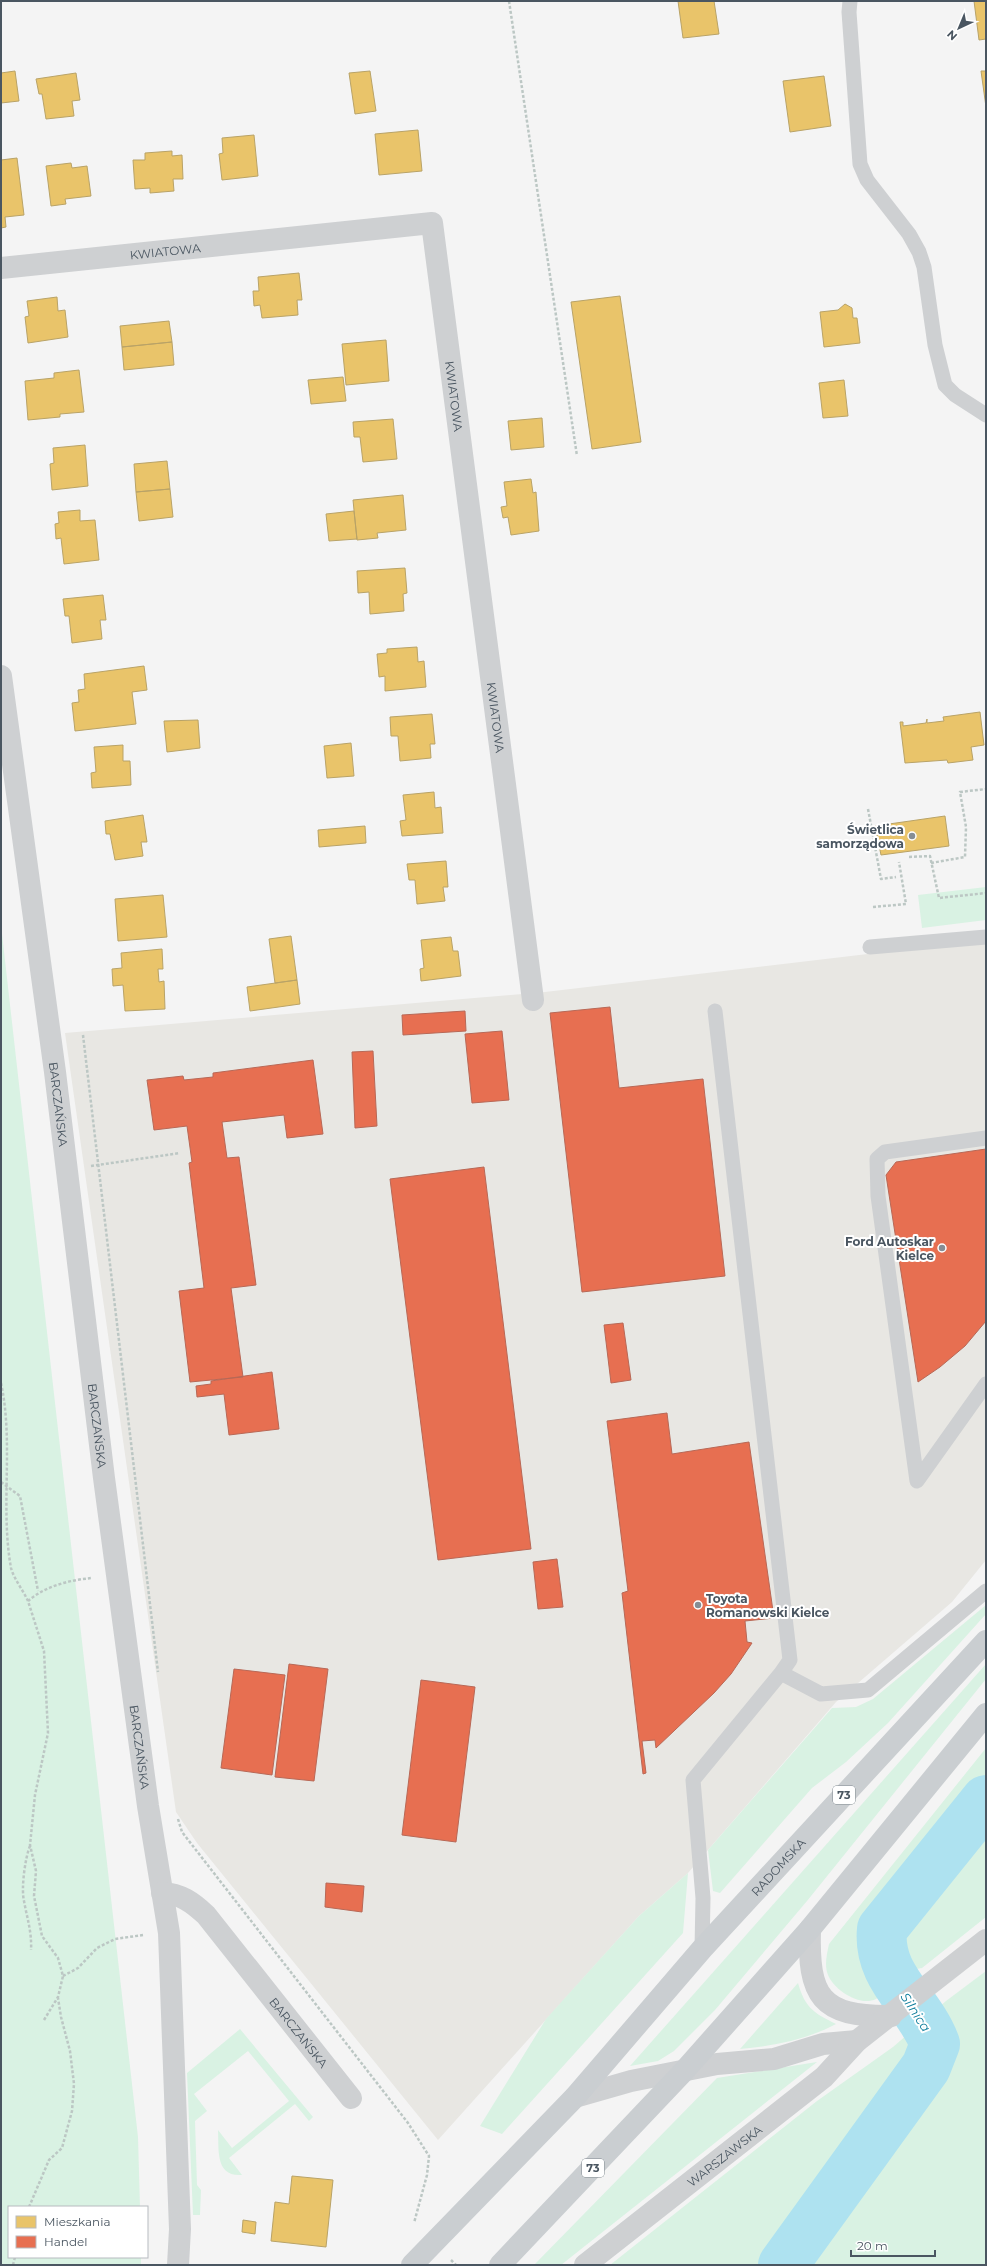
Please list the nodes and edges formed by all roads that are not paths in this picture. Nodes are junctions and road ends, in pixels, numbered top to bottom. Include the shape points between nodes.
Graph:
1 (850, 1) edge
2 (1, 268) edge
3 (986, 415) edge
4 (1, 676) edge
5 (986, 937) edge
6 (870, 947) dead end
7 (533, 1000) dead end
8 (715, 1011) dead end
9 (986, 1138) edge
10 (986, 1384) edge
11 (986, 1591) edge
12 (986, 1641) edge
13 (781, 1673) junction
14 (986, 1714) edge
15 (162, 1893) junction
16 (810, 1929) junction
17 (986, 1940) edge
18 (702, 1949) junction
19 (890, 2016) junction
20 (857, 2041) junction
21 (684, 2071) junction
22 (576, 2097) junction
23 (351, 2098) dead end
24 (178, 2265) edge
25 (412, 2265) edge
26 (500, 2265) edge
27 (585, 2265) edge

1 - 3 lane via 860,164 867,180 909,234 919,252 924,267 935,345 944,385
2 - 7 street, KWIATOWA via 432,223
4 - 15 street, BARCZAŃSKA via 55,1072 117,1578
5 - 6 lane
8 - 13 lane via 790,1660
9 - 10 lane via 885,1152 877,1159 878,1196 917,1481
11 - 13 lane via 868,1690 821,1694
12 - 18 main road, RADOMSKA / 73
13 - 18 lane via 693,1780 703,1898
14 - 16 main road, 73
15 - 23 street, BARCZAŃSKA via 176,1894 191,1901 206,1915
15 - 24 street via 169,1933 180,2229
16 - 19 street via 809,1962 814,1986 824,1999 843,2011 861,2016
16 - 21 main road, 73
17 - 19 street, WARSZAWSKA
18 - 22 main road, RADOMSKA / 73
19 - 20 street, WARSZAWSKA
20 - 21 street via 823,2044 774,2059 717,2064
20 - 27 street, WARSZAWSKA via 824,2077
21 - 22 street via 631,2081
21 - 26 main road, 73
22 - 25 main road, 73

